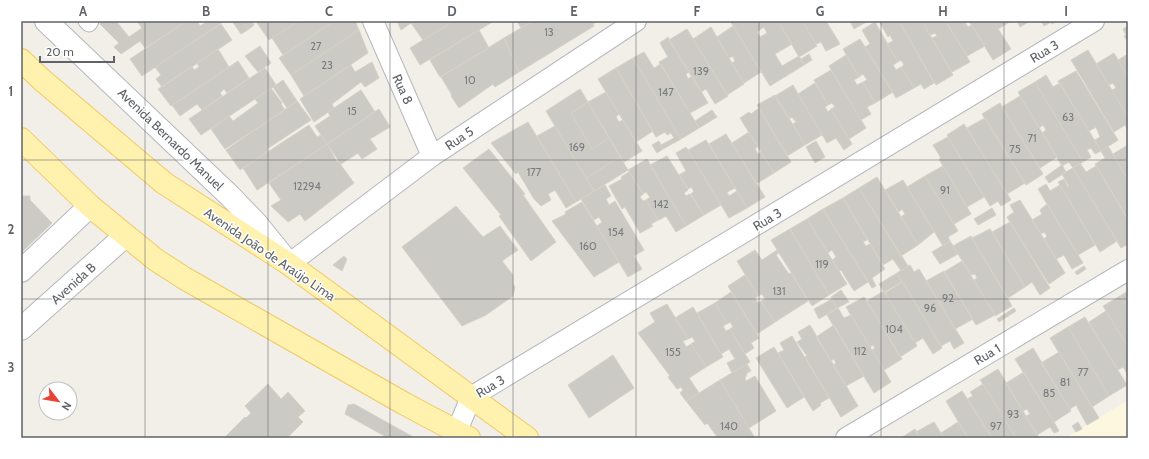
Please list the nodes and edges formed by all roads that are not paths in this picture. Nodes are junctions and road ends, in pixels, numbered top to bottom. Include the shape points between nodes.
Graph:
1 (46, 21) edge
2 (86, 21) edge
3 (91, 21) edge
4 (373, 21) edge
5 (1094, 21) edge
6 (626, 24) edge
7 (21, 60) edge
8 (21, 76) edge
9 (42, 80) junction
10 (21, 139) edge
11 (432, 156) junction
12 (90, 206) junction
13 (125, 236) junction
14 (289, 264) junction
15 (21, 270) edge
16 (1128, 270) edge
17 (21, 329) edge
18 (472, 397) junction
19 (463, 435) edge
20 (527, 438) edge
21 (846, 438) edge

1 - 14 street, Avenida Bernardo Manuel via 230,196
2 - 3 street via 89,24
4 - 11 street, Rua 8
5 - 18 street, Rua 3
6 - 11 street, Rua 5
7 - 9 main road, Avenida João de Araújo Lima
8 - 9 main road
9 - 14 main road, Avenida João de Araújo Lima via 164,183
10 - 12 main road
11 - 14 street, Rua 5
12 - 13 main road
12 - 15 street
13 - 17 street, Avenida B
13 - 19 main road via 184,278
14 - 18 main road, Avenida João de Araújo Lima
16 - 21 street, Rua 1
18 - 19 street, Rua 3
18 - 20 main road, Avenida João de Araújo Lima

